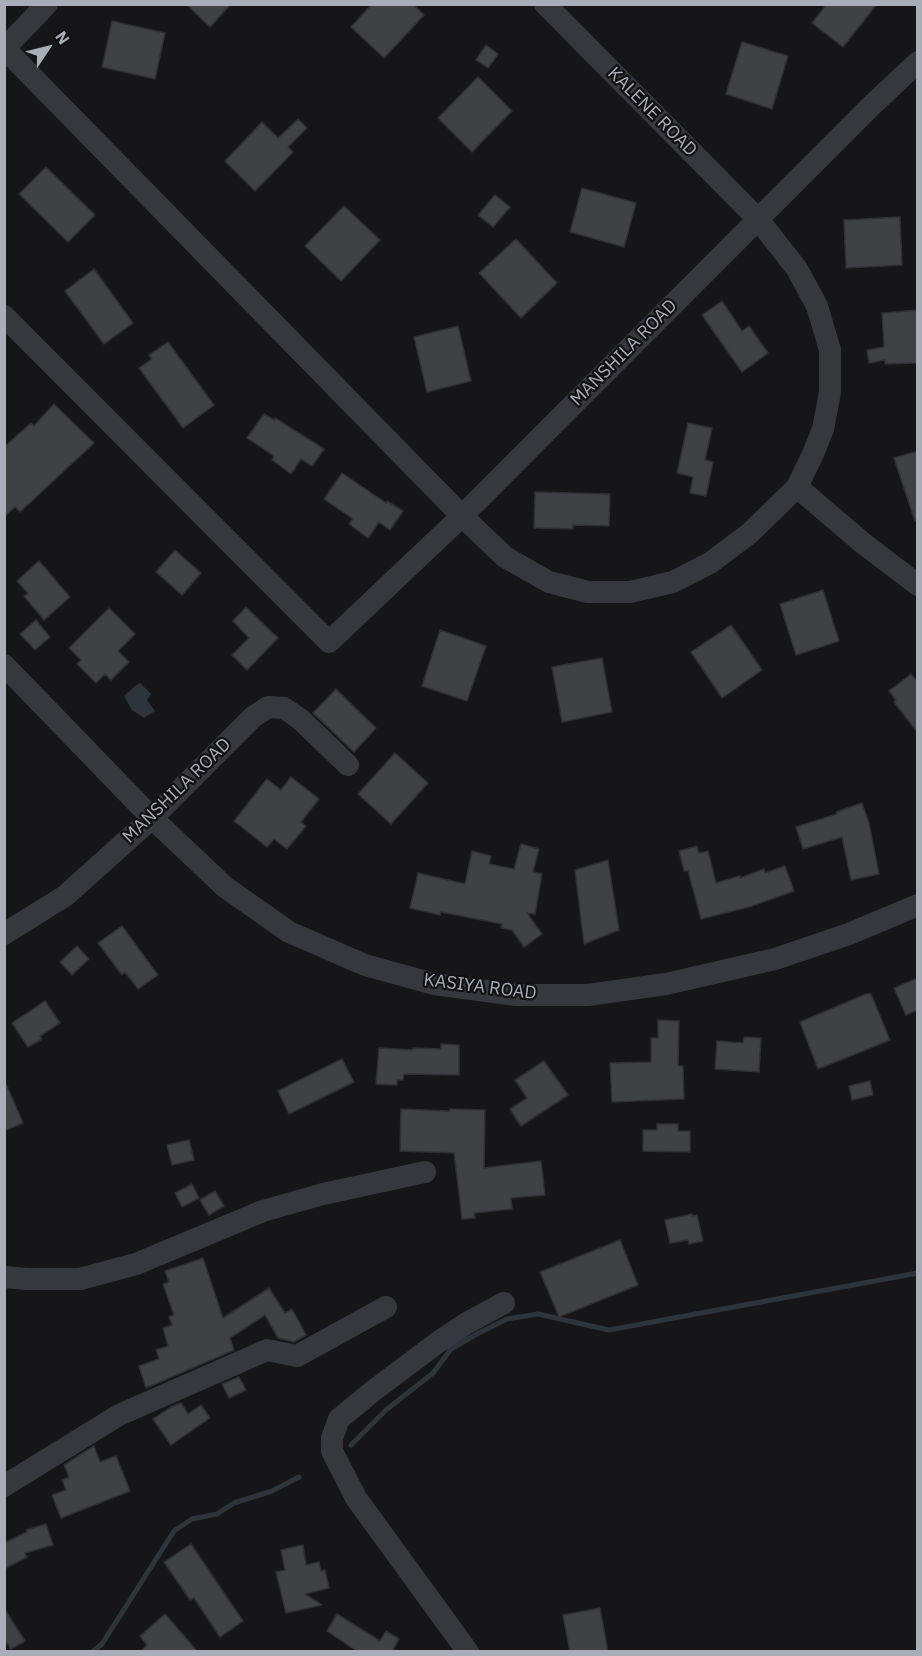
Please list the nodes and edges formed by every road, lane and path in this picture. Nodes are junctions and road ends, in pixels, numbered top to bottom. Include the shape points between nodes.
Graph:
1 (47, 4) edge
2 (545, 4) edge
3 (5, 48) edge
4 (918, 62) edge
5 (758, 219) junction
6 (4, 316) edge
7 (797, 486) junction
8 (462, 516) junction
9 (918, 585) edge
10 (4, 665) edge
11 (348, 765) dead end
12 (152, 818) junction
13 (918, 905) edge
14 (4, 934) edge
15 (425, 1172) dead end
16 (4, 1277) edge
17 (504, 1303) dead end
18 (386, 1307) dead end
19 (4, 1486) edge
20 (468, 1652) edge

1 - 3 street
2 - 5 street, KALENE ROAD
3 - 8 street, KALENE ROAD
4 - 5 street, MANSHILA ROAD
5 - 7 street, KALENE ROAD via 797,269 817,306 830,350 830,392 823,429
5 - 8 street, MANSHILA ROAD
6 - 8 street, MANSHILA ROAD via 329,642
7 - 8 street, KALENE ROAD via 750,532 710,563 673,582 630,592 588,592 549,582 505,557
7 - 9 street
10 - 12 street, KASIYA ROAD
11 - 12 street, MANSHILA ROAD via 300,719 284,708 268,707 253,717
12 - 13 street, KASIYA ROAD via 225,887 290,932 365,965 434,984 516,995 588,995 666,984 775,959
12 - 14 street, MANSHILA ROAD via 65,896
15 - 16 street via 263,1210 136,1264 80,1279
17 - 20 street via 436,1343 373,1391 339,1419 332,1438 332,1451 356,1498
18 - 19 street via 297,1356 267,1350 119,1415

